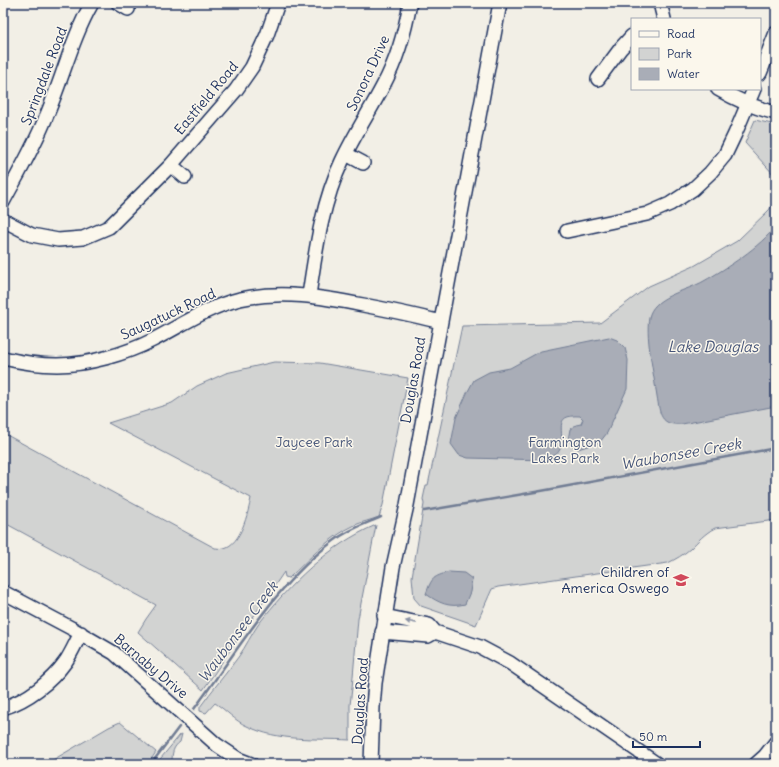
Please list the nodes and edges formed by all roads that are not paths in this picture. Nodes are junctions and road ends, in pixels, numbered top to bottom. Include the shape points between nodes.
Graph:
1 (92, 3) edge
2 (278, 3) edge
3 (410, 3) edge
4 (500, 3) edge
5 (660, 3) edge
6 (664, 18) edge
7 (776, 32) edge
8 (631, 37) edge
9 (761, 71) edge
10 (598, 79) dead end
11 (720, 90) edge
12 (754, 90) edge
13 (748, 105) junction
14 (776, 113) edge
15 (346, 154) junction
16 (363, 163) dead end
17 (170, 165) junction
18 (185, 177) dead end
19 (3, 202) edge
20 (3, 220) edge
21 (567, 232) dead end
22 (309, 296) junction
23 (440, 322) junction
24 (3, 358) edge
25 (3, 592) edge
26 (384, 616) junction
27 (382, 632) junction
28 (435, 632) junction
29 (81, 634) junction
30 (3, 708) edge
31 (776, 742) edge
32 (251, 764) edge
33 (371, 764) edge
34 (657, 764) edge
35 (756, 764) edge

1 - 19 street, Springdale Road via 78,31 46,118
2 - 17 street, Eastfield Road via 267,35 248,73
3 - 15 street, Sonora Drive via 405,30 392,66
4 - 23 street, Douglas Road
5 - 6 street
7 - 9 street
8 - 10 street
11 - 13 street
12 - 13 street
13 - 14 street
13 - 21 street via 725,155 710,174 693,189 670,204 647,214
15 - 16 street
15 - 22 street, Sonora Drive via 328,194
17 - 18 street
17 - 20 street, Eastfield Road via 109,228 83,238 45,238 32,235
22 - 23 street, Saugatuck Road
22 - 24 street, Saugatuck Road via 262,296 240,300 199,314 124,352 92,361 58,365
23 - 26 street, Douglas Road
25 - 29 street, Barnaby Drive
26 - 27 street, Douglas Road
28 -> 26 street via 429,625
27 - 28 street via 428,636
27 - 33 street, Douglas Road via 373,707
28 - 34 street via 475,645 510,663
29 - 30 street via 66,660 40,689 20,702
29 - 32 street, Barnaby Drive via 114,653 217,745
31 - 35 street

